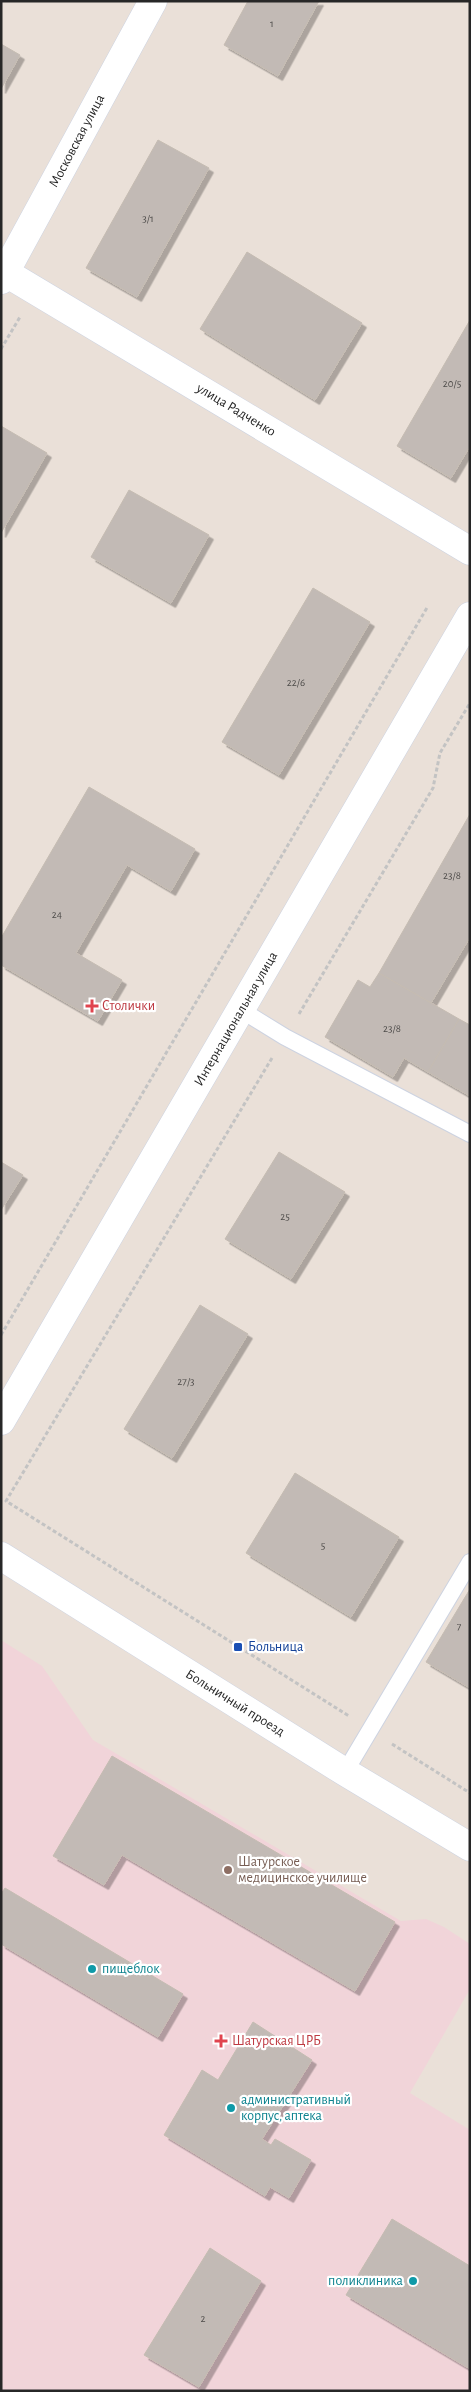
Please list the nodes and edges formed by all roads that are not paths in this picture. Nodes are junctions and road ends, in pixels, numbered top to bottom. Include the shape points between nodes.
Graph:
1 (153, 1) edge
2 (3, 274) edge
3 (470, 551) edge
4 (470, 616) edge
5 (241, 1010) junction
6 (470, 1134) edge
7 (1, 1421) edge
8 (1, 1556) edge
9 (470, 1562) edge
10 (345, 1772) junction
11 (470, 1847) edge

1 - 2 street, Московская улица
2 - 3 street, улица Радченко
4 - 5 street, Интернациональная улица
5 - 6 lane via 285,1037
5 - 7 street, Интернациональная улица
8 - 10 street, Больничный проезд
9 - 10 lane
10 - 11 street, Больничный проезд

